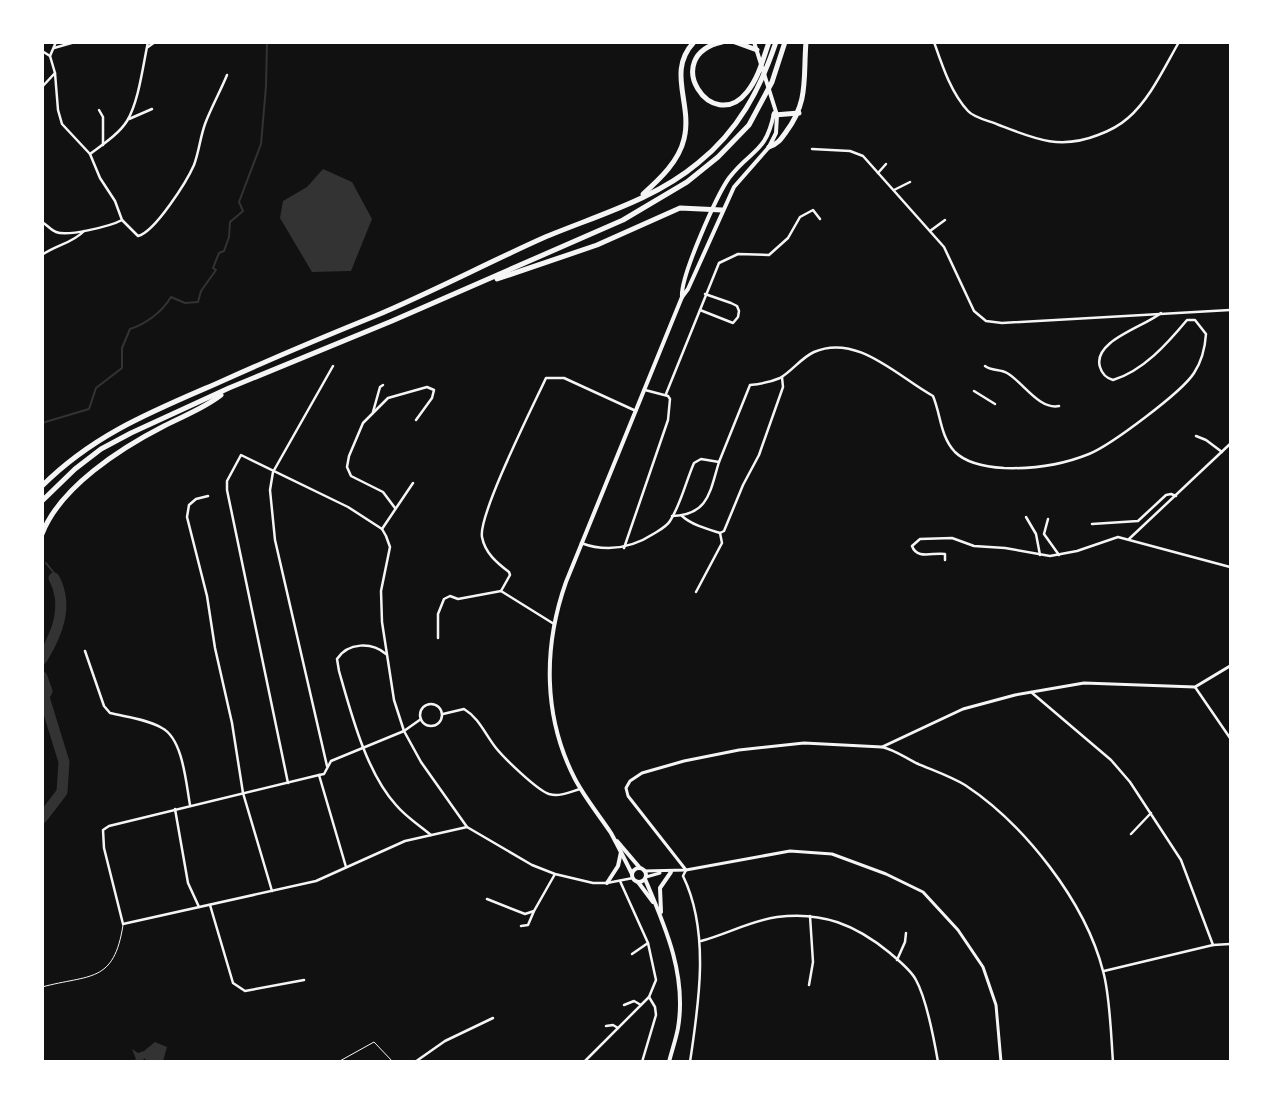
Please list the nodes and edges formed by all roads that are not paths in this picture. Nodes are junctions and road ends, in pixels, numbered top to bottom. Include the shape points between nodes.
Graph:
1 (56, 42) edge
2 (75, 42) edge
3 (148, 42) edge
4 (155, 42) edge
5 (694, 42) edge
6 (722, 42) edge
7 (735, 42) edge
8 (754, 42) edge
9 (769, 42) edge
10 (776, 42) edge
11 (786, 42) edge
12 (806, 42) edge
13 (934, 42) edge
14 (1179, 42) edge
15 (147, 47) junction
16 (54, 48) junction
17 (757, 50) junction
18 (42, 51) edge
19 (50, 56) junction
20 (55, 73) junction
21 (227, 75) dead end
22 (42, 87) edge
23 (152, 109) dead end
24 (99, 110) dead end
25 (799, 113) junction
26 (776, 115) junction
27 (128, 120) junction
28 (103, 145) junction
29 (770, 147) junction
30 (812, 148) dead end
31 (90, 154) junction
32 (886, 164) dead end
33 (878, 172) junction
34 (910, 182) dead end
35 (894, 190) junction
36 (641, 196) junction
37 (712, 210) junction
38 (722, 210) junction
39 (820, 219) dead end
40 (122, 220) junction
41 (945, 220) dead end
42 (42, 222) edge
43 (84, 231) junction
44 (930, 231) junction
45 (42, 255) edge
46 (462, 291) junction
47 (704, 294) junction
48 (682, 296) junction
49 (700, 310) junction
50 (1230, 310) edge
51 (1161, 314) junction
52 (333, 366) dead end
53 (985, 366) dead end
54 (782, 377) junction
55 (383, 385) dead end
56 (229, 388) junction
57 (645, 390) junction
58 (974, 392) dead end
59 (666, 394) junction
60 (995, 404) dead end
61 (1059, 406) dead end
62 (636, 410) junction
63 (373, 413) junction
64 (416, 420) dead end
65 (1196, 436) dead end
66 (1230, 444) edge
67 (1222, 452) junction
68 (720, 462) junction
69 (274, 472) junction
70 (413, 483) dead end
71 (42, 486) edge
72 (208, 496) dead end
73 (1176, 496) junction
74 (42, 501) edge
75 (395, 508) junction
76 (672, 516) junction
77 (682, 516) junction
78 (1026, 517) dead end
79 (1048, 520) dead end
80 (1092, 524) dead end
81 (382, 529) junction
82 (720, 533) junction
83 (42, 534) edge
84 (1129, 539) junction
85 (581, 543) junction
86 (624, 548) junction
87 (1059, 554) junction
88 (1040, 555) junction
89 (945, 560) dead end
90 (1230, 567) edge
91 (501, 591) junction
92 (696, 592) dead end
93 (554, 624) junction
94 (438, 638) dead end
95 (85, 652) dead end
96 (387, 655) junction
97 (1230, 666) edge
98 (1195, 687) junction
99 (1031, 692) junction
100 (442, 714) junction
101 (421, 719) junction
102 (404, 731) junction
103 (1230, 738) edge
104 (882, 747) junction
105 (365, 749) junction
106 (327, 767) junction
107 (319, 776) junction
108 (288, 783) junction
109 (581, 789) junction
110 (243, 793) junction
111 (190, 805) junction
112 (175, 809) junction
113 (1151, 814) junction
114 (467, 827) junction
115 (611, 834) junction
116 (1131, 834) dead end
117 (431, 835) junction
118 (621, 852) junction
119 (346, 867) junction
120 (642, 870) junction
121 (686, 870) junction
122 (665, 872) junction
123 (672, 872) junction
124 (555, 874) junction
125 (633, 876) junction
126 (645, 878) junction
127 (620, 881) junction
128 (638, 882) junction
129 (607, 883) junction
130 (272, 891) junction
131 (487, 899) dead end
132 (210, 905) junction
133 (199, 907) junction
134 (657, 908) junction
135 (534, 911) junction
136 (661, 915) junction
137 (810, 916) junction
138 (123, 924) junction
139 (522, 926) dead end
140 (906, 933) dead end
141 (701, 941) junction
142 (648, 943) junction
143 (1230, 944) edge
144 (1213, 945) junction
145 (632, 954) dead end
146 (897, 960) junction
147 (1104, 971) junction
148 (304, 980) dead end
149 (809, 985) dead end
150 (42, 986) edge
151 (649, 997) junction
152 (624, 1005) dead end
153 (641, 1005) junction
154 (493, 1018) dead end
155 (606, 1026) dead end
156 (618, 1028) junction
157 (338, 1062) edge
158 (393, 1062) edge
159 (415, 1062) edge
160 (584, 1062) edge
161 (642, 1062) edge
162 (669, 1062) edge
163 (690, 1062) edge
164 (938, 1062) edge
165 (1001, 1062) edge
166 (1114, 1062) edge

1 - 16 street
2 - 16 street
3 - 15 street
4 - 15 street
5 - 36 highway via 682,58 680,72 686,109 684,139 669,167
6 - 9 highway via 708,47 696,59 693,80 700,95 715,103 730,104 747,92 758,74
7 - 17 highway
8 - 17 main road
10 - 36 highway via 759,88 729,133 698,163 664,187
11 - 46 highway via 768,91 749,125 687,182 623,220
12 - 25 highway
13 - 14 street via 942,66 969,113 1024,135 1058,143 1091,138 1127,119 1141,105
15 - 27 street via 147,58
16 - 19 street
17 - 26 main road
18 - 19 street
19 - 20 street
20 - 22 street
20 - 31 street via 62,124
21 - 40 street via 205,126 195,163 182,186 143,235 133,233
23 - 27 street
24 - 28 street via 104,117
25 - 26 highway
25 - 29 highway via 780,141
26 - 29 main road via 776,133
26 - 37 main road via 767,139 729,179
27 - 28 street
28 - 31 street
29 - 38 main road via 738,182
30 - 33 street via 850,150 863,156
31 - 40 street
32 - 33 street
33 - 35 street
34 - 35 street
35 - 44 street
36 - 71 highway via 398,306 133,420 81,451
37 - 38 highway
37 - 46 highway via 680,208 597,244
37 - 48 main road
38 - 48 main road via 692,281
39 - 47 street via 813,210 800,217 788,238 770,255 738,254 719,263
40 - 43 street
41 - 44 street
42 - 43 street via 57,233
43 - 45 street via 77,238
44 - 51 street via 944,247 974,311 986,321 1002,323
46 - 56 highway
47 - 49 street
47 - 49 street via 735,304 738,316 733,323
48 - 57 main road
49 - 59 street
50 - 51 street
51 - 54 street via 1105,346 1099,356 1100,366 1104,376 1113,380 1131,375 1187,320 1195,320 1206,334 1205,349 1184,386 1091,454 1029,469 972,463 955,452 944,437 933,396 858,351 840,348 814,352
52 - 69 street
53 - 61 street via 1006,372 1040,401
54 - 68 street via 750,386
54 - 82 street via 783,387 759,455 742,485 728,526
55 - 63 street
56 - 74 highway via 101,449
56 - 83 highway via 207,406 135,442 99,467 58,508
57 - 59 street
57 - 62 main road
58 - 60 street
59 - 86 street via 670,399 668,420
62 - 85 main road
62 - 91 street via 564,378 546,378 513,448 481,535 492,557 510,575
63 - 64 street via 388,398 432,388 432,398
63 - 75 street via 363,423 348,456 347,468 351,476 383,492
65 - 67 street
66 - 67 street
67 - 73 street
68 - 76 street via 701,459 694,463
68 - 77 street via 707,500 701,508
69 - 81 street via 348,507
69 - 106 street via 271,498 275,540
69 - 108 street via 241,455 227,481 227,490
70 - 75 street
72 - 110 street via 189,505 187,517 208,596
73 - 80 street via 1166,496 1138,521
73 - 84 street
75 - 81 street
76 - 77 street
76 - 86 street via 661,529
77 - 82 street
78 - 88 street via 1036,534
79 - 87 street via 1044,534
81 - 96 street via 390,547 381,591
82 - 92 street via 722,543
84 - 87 street via 1118,537
84 - 90 street
85 - 86 street via 602,548
85 - 93 main road via 558,603
87 - 88 street
88 - 89 street via 974,546 952,538 920,539 912,546 919,555 945,554
91 - 93 street
91 - 94 street via 444,599 438,614
93 - 109 main road via 550,658 552,707 567,760
95 - 111 street via 104,706 110,712 161,727 178,745
96 - 102 street via 394,700
96 - 105 street via 373,646 358,645 342,653 338,659 348,704
97 - 98 street
98 - 99 street via 1084,684
98 - 103 street
99 - 104 street via 963,710
99 - 113 street via 1111,760
100 - 101 street via 440,722 434,726 426,725
100 - 101 street via 435,704 427,705 421,710
100 - 109 street via 464,708 512,766 548,794 561,795
101 - 102 street
102 - 105 street
102 - 114 street via 421,762
104 - 121 street via 804,743 739,750 642,773 630,781 626,788 628,796
104 - 147 street via 896,750 964,784 1031,841 1085,924
105 - 106 street via 331,761
105 - 117 street via 395,804
106 - 107 street
107 - 108 street
107 - 119 street
108 - 110 street
109 - 115 main road
110 - 111 street
110 - 130 street
111 - 112 street
112 - 133 street via 188,883
112 - 138 street via 114,823 103,830 104,848
113 - 116 street
113 - 144 street via 1181,860
114 - 117 street
114 - 124 street via 532,865
115 - 118 main road
115 - 120 main road
117 - 119 street via 395,844
118 - 125 main road
118 - 129 main road via 618,866
119 - 130 street via 316,881
120 - 122 street
120 - 125 main road via 635,869
120 - 126 main road
121 - 123 street
121 - 141 street via 683,876
121 - 165 street via 790,851 832,854 886,874 922,892 958,930 983,967 996,1005
122 - 123 street
122 - 126 street
123 - 136 main road via 660,888
124 - 129 street
124 - 135 street
125 - 127 street
125 - 128 main road
126 - 128 main road
126 - 134 main road
127 - 129 street
127 - 142 street
128 - 134 main road
130 - 132 street
131 - 135 street via 524,914
132 - 133 street
132 - 148 street via 233,983 245,990
133 - 138 street
134 - 136 main road
135 - 139 street via 528,925
136 - 162 main road via 673,950 680,1002 678,1027
137 - 141 street via 750,922
137 - 146 street via 860,930
137 - 149 street via 813,962
138 - 150 lane via 111,964 90,978
140 - 146 street
141 - 163 street
142 - 145 street
142 - 151 street via 656,980
143 - 144 street
144 - 147 street
146 - 164 street via 916,980
147 - 166 street
151 - 153 street
151 - 161 street via 656,1015
152 - 153 street via 634,1000
153 - 156 street
154 - 159 street via 446,1041
155 - 156 street
156 - 160 street
157 - 158 lane via 374,1042

